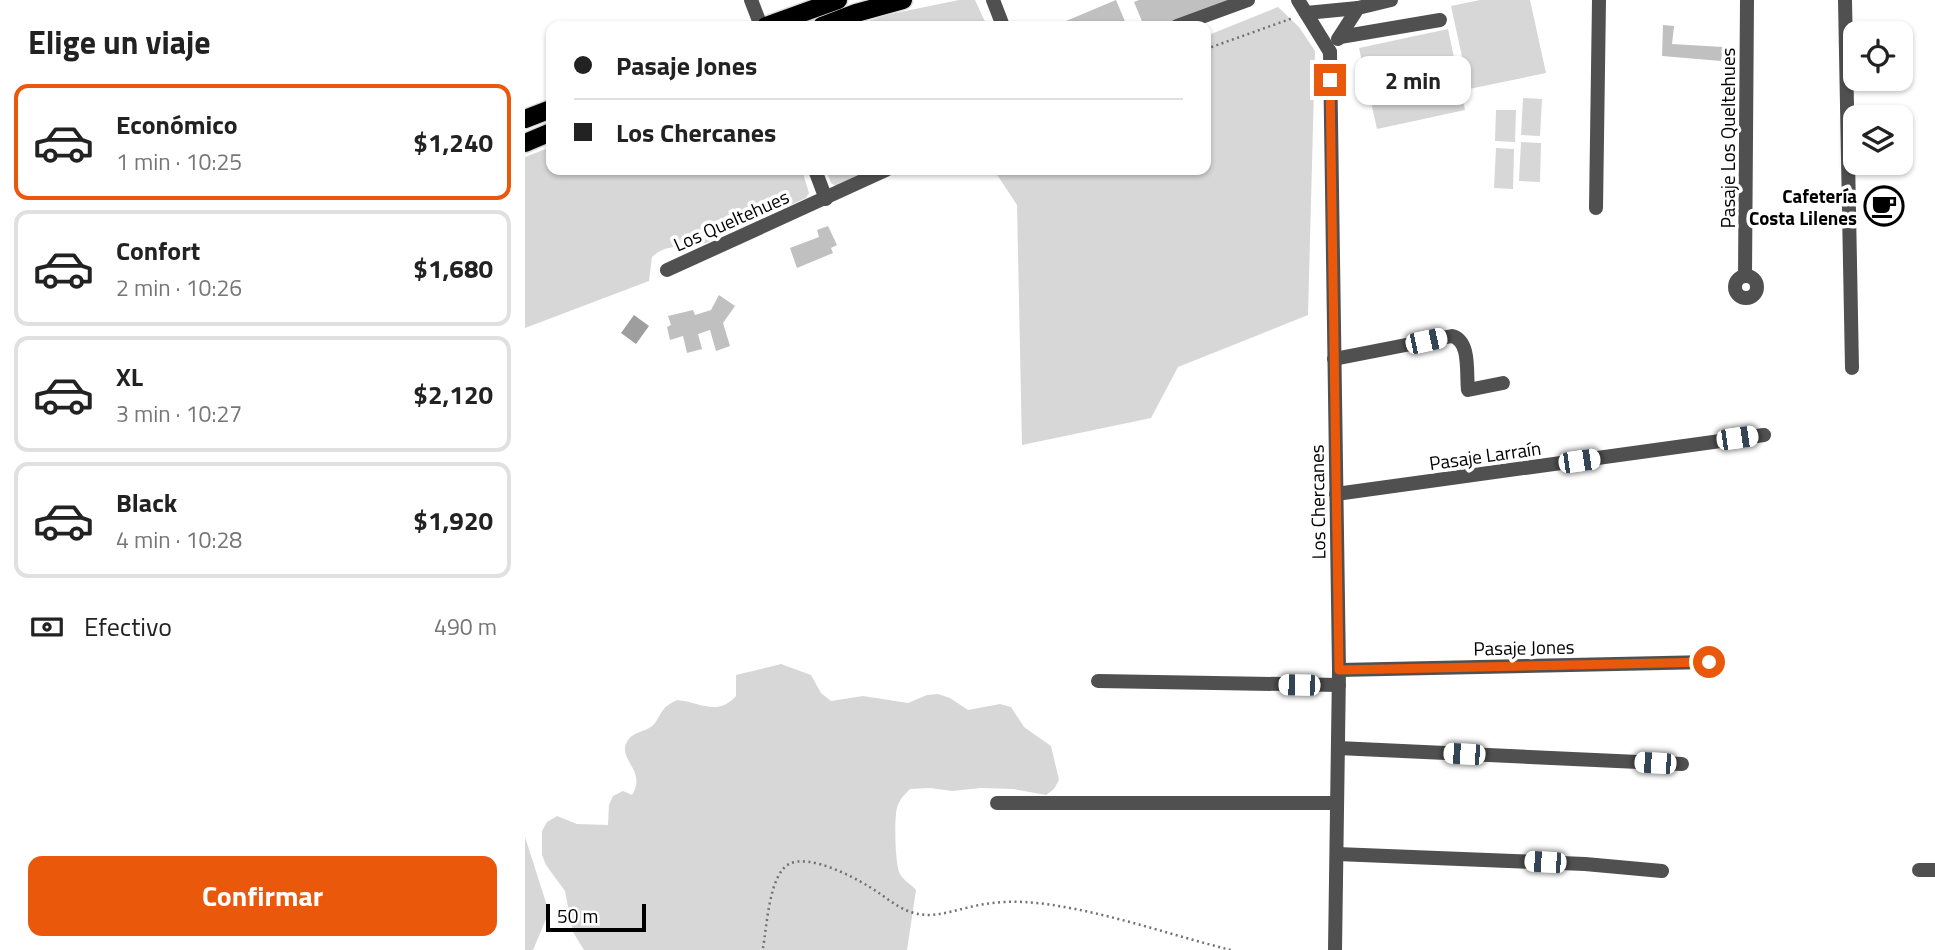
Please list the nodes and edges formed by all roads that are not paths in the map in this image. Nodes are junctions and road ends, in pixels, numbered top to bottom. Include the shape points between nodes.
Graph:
1 (751, 0) edge
2 (838, 0) edge
3 (903, 0) edge
4 (993, 0) edge
5 (1248, 0) edge
6 (1298, 0) edge
7 (1391, 0) edge
8 (1599, 0) edge
9 (1747, 0) edge
10 (1845, 0) edge
11 (1358, 8) junction
12 (1306, 13) junction
13 (1440, 19) dead end
14 (761, 21) edge
15 (777, 21) edge
16 (838, 21) edge
17 (1001, 21) edge
18 (1191, 21) edge
19 (1340, 37) junction
20 (1330, 52) junction
21 (546, 111) edge
22 (525, 119) edge
23 (546, 134) edge
24 (525, 143) edge
25 (817, 175) edge
26 (876, 175) edge
27 (826, 199) junction
28 (1596, 208) dead end
29 (667, 270) dead end
30 (1745, 276) dead end
31 (1334, 359) junction
32 (1852, 368) dead end
33 (1503, 383) dead end
34 (1764, 435) dead end
35 (1336, 494) junction
36 (1709, 662) dead end
37 (1339, 670) junction
38 (1098, 681) dead end
39 (1339, 685) junction
40 (1338, 748) junction
41 (1682, 764) dead end
42 (997, 803) dead end
43 (1337, 803) junction
44 (1337, 854) junction
45 (1919, 870) dead end
46 (1935, 870) edge
47 (1662, 871) dead end
48 (1335, 950) edge

1 - 14 street
2 - 15 main road
3 - 16 main road
4 - 17 street
5 - 18 street
6 - 12 street
7 - 11 street
8 - 28 street
9 - 30 street, Pasaje Los Queltehues
10 - 32 street
11 - 12 street
11 - 19 street
12 - 20 street
13 - 19 street
19 - 20 street
20 - 31 street, Los Chercanes
21 - 22 main road
23 - 24 main road
25 - 27 street
26 - 27 street, Los Queltehues
27 - 29 street, Los Queltehues
31 - 33 street via 1452,336 1464,344 1468,390
31 - 35 street, Los Chercanes
34 - 35 street, Pasaje Larraín
35 - 37 street, Los Chercanes
36 - 37 street, Pasaje Jones
37 - 39 street, Los Chercanes
38 - 39 street
39 - 40 street, Los Chercanes
40 - 41 street
40 - 43 street, Los Chercanes
42 - 43 street
43 - 44 street, Los Chercanes
44 - 47 street
44 - 48 street, Los Chercanes
45 - 46 street

